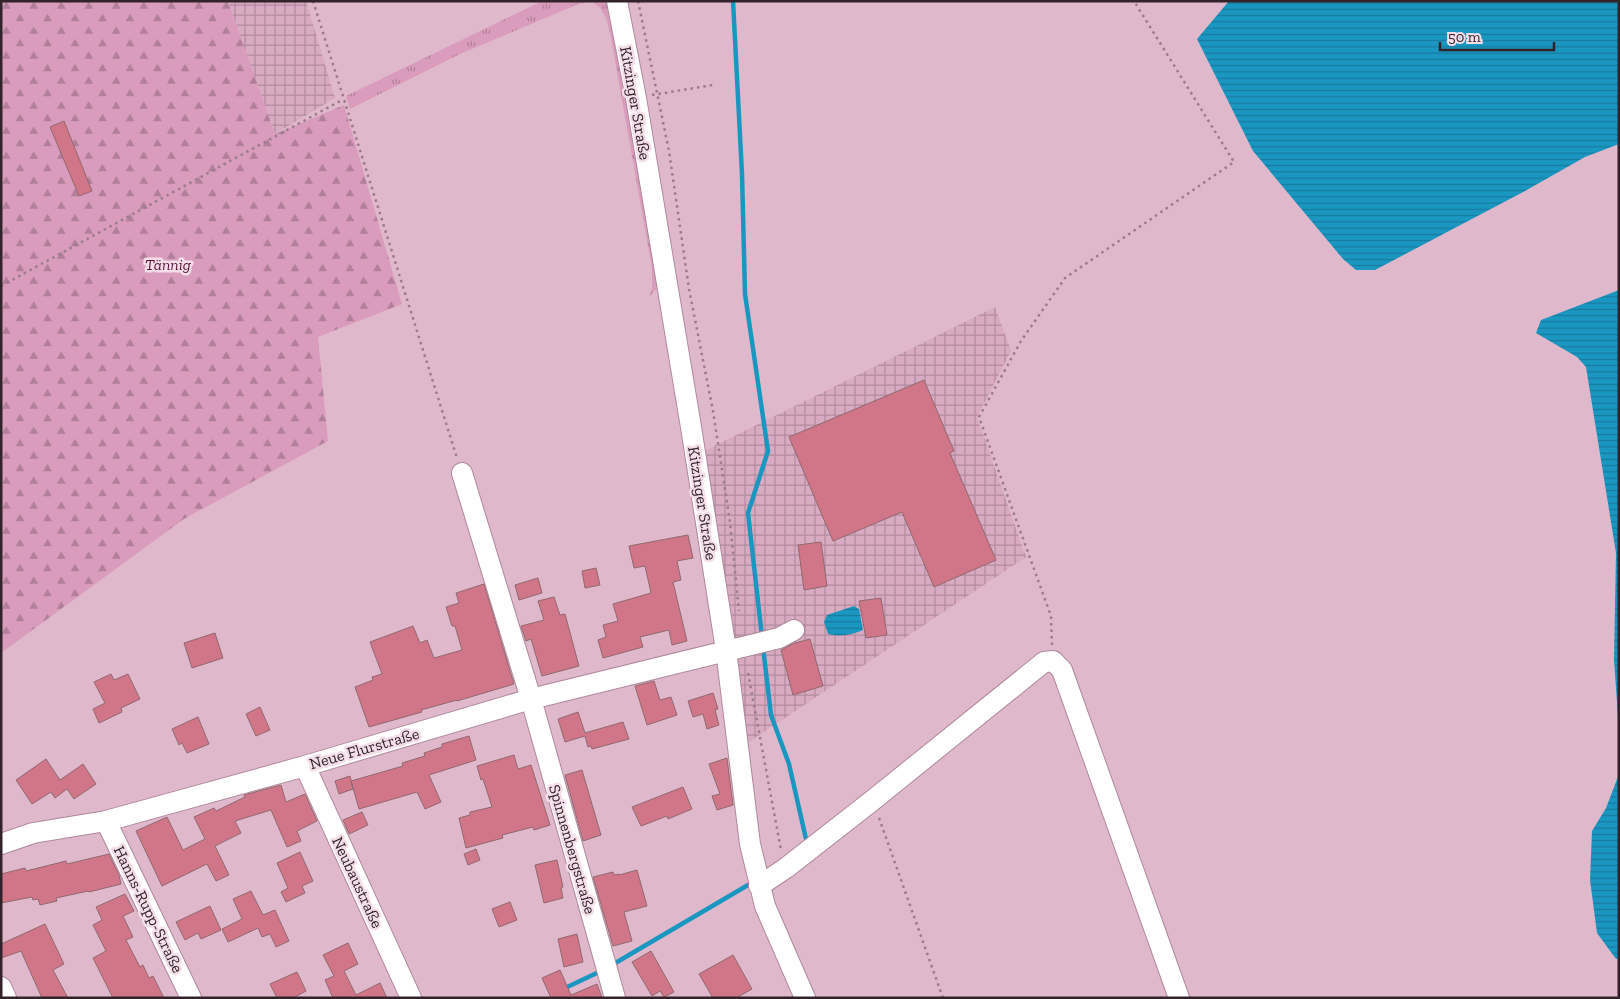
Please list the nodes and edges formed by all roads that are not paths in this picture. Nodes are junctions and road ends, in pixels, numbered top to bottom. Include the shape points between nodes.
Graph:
1 (617, 1) edge
2 (462, 473) road end
3 (786, 634) dead end
4 (735, 648) junction
5 (530, 699) junction
6 (305, 766) junction
7 (106, 821) junction
8 (1, 844) edge
9 (759, 886) junction
10 (1, 987) edge
11 (613, 990) edge
12 (6, 998) edge
13 (191, 998) edge
14 (411, 998) edge
15 (805, 998) edge
16 (1180, 998) edge

1 - 4 street, Kitzinger Straße via 691,427
2 - 5 street, Spinnenbergstraße
3 - 4 street, Neue Flurstraße
4 - 5 street, Neue Flurstraße
4 - 9 street, Kitzinger Straße via 750,844
5 - 6 street, Neue Flurstraße
5 - 11 street, Spinnenbergstraße
6 - 7 street, Neue Flurstraße
6 - 14 street, Neubaustraße
7 - 8 street, Neue Flurstraße via 33,833
7 - 13 street, Hanns-Rupp-Straße
9 - 15 street, Kitzinger Straße
9 - 16 street via 873,800 1044,662 1053,661 1062,670
10 - 12 street

